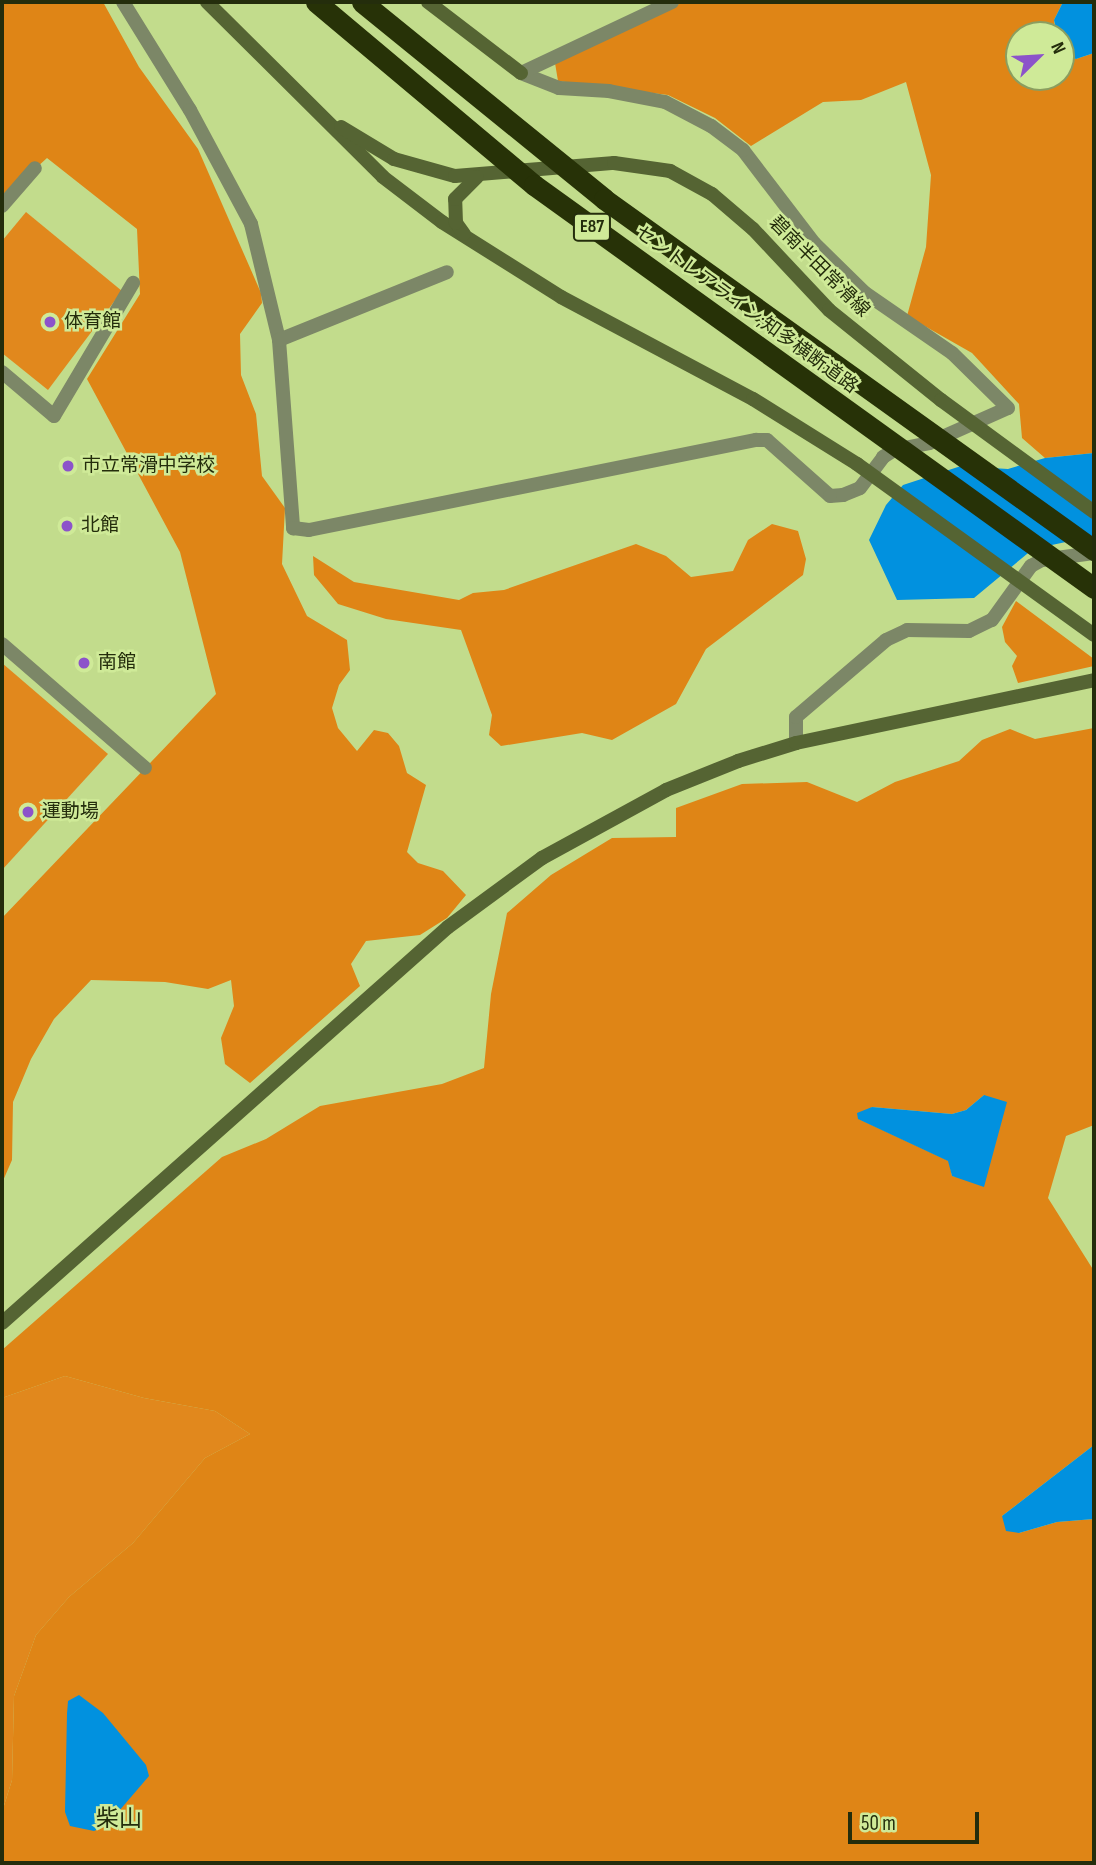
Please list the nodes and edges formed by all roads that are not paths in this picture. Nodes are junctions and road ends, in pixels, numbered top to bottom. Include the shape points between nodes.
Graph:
1 (122, 2) edge
2 (206, 2) edge
3 (316, 2) edge
4 (362, 2) edge
5 (428, 2) edge
6 (672, 2) edge
7 (521, 73) junction
8 (322, 116) junction
9 (35, 168) dead end
10 (477, 177) junction
11 (2, 206) edge
12 (475, 245) junction
13 (447, 272) dead end
14 (133, 283) dead end
15 (279, 340) junction
16 (2, 372) edge
17 (1094, 512) edge
18 (1094, 551) edge
19 (1094, 588) edge
20 (1094, 635) edge
21 (2, 644) edge
22 (1094, 680) edge
23 (796, 743) junction
24 (145, 768) dead end
25 (2, 1323) edge

1 - 15 street via 190,110 251,224
2 - 8 main road, 碧南半田常滑線
3 - 19 highway, セントレアライン;知多横断道路 / E87 via 534,185
4 - 18 highway, セントレアライン;知多横断道路 / E87 via 604,199
5 - 7 main road
6 - 7 street
7 - 15 street via 559,88 665,102 711,126 743,150 814,243 865,293 952,353 1008,408 929,443 894,450 883,457 860,488 843,495 830,496 767,440 756,440 302,531 293,528 290,510
8 - 10 main road, 碧南半田常滑線 via 394,159 432,171
8 - 12 main road, 碧南半田常滑線 via 383,177
9 - 11 street
10 - 12 main road, 碧南半田常滑線 via 455,199 453,211 456,223
10 - 17 main road, 碧南半田常滑線 via 614,163 670,171 712,194 753,229 829,310 941,400
12 - 20 main road, 碧南半田常滑線 via 561,297 753,399 856,464
13 - 15 street
14 - 16 street via 54,416
18 - 23 street via 1031,566 992,621 970,631 907,630 886,640 796,717
21 - 24 street
22 - 23 main road
23 - 25 main road via 666,790 542,858 447,927

